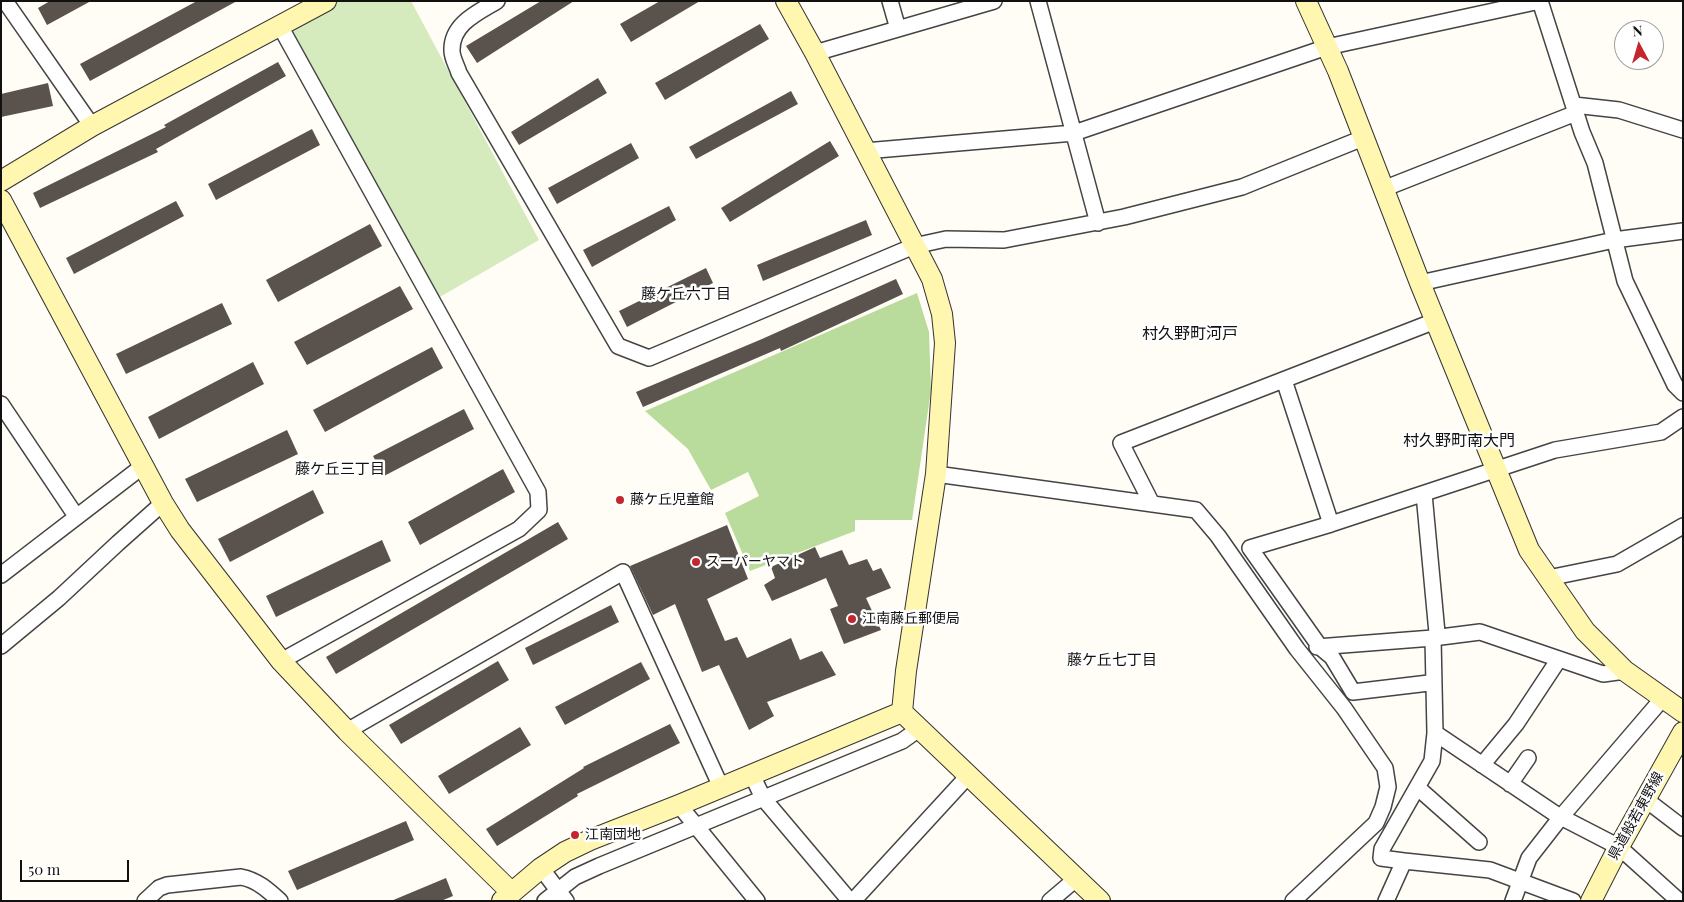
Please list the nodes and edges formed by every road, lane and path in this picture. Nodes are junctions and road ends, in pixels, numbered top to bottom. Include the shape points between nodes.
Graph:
1 (5, 1) edge
2 (326, 1) edge
3 (497, 1) edge
4 (786, 1) edge
5 (890, 1) edge
6 (994, 1) edge
7 (1038, 1) edge
8 (1306, 1) edge
9 (1540, 1) edge
10 (280, 26) junction
11 (898, 29) junction
12 (1327, 47) junction
13 (815, 53) junction
14 (1575, 109) junction
15 (92, 126) junction
16 (1683, 130) edge
17 (1074, 133) junction
18 (1363, 138) junction
19 (865, 151) junction
20 (1, 181) edge
21 (1382, 189) junction
22 (1, 200) edge
23 (1098, 222) junction
24 (1683, 232) edge
25 (1614, 240) junction
26 (914, 246) junction
27 (1420, 283) junction
28 (1435, 321) junction
29 (1284, 380) junction
30 (1683, 393) edge
31 (3, 409) edge
32 (1683, 417) edge
33 (143, 466) junction
34 (1496, 470) junction
35 (936, 474) junction
36 (1424, 494) junction
37 (163, 503) junction
38 (1152, 504) junction
39 (76, 516) junction
40 (1331, 524) junction
41 (1683, 526) edge
42 (1, 575) edge
43 (1548, 578) junction
44 (1435, 635) junction
45 (1, 646) edge
46 (1320, 647) junction
47 (1297, 649) junction
48 (1559, 659) junction
49 (281, 661) junction
50 (1624, 671) junction
51 (1429, 683) dead end
52 (1663, 698) junction
53 (902, 712) junction
54 (1683, 712) edge
55 (919, 729) junction
56 (348, 731) junction
57 (1683, 732) edge
58 (1435, 733) junction
59 (1528, 758) dead end
60 (1482, 765) junction
61 (968, 776) junction
62 (1510, 784) junction
63 (721, 788) junction
64 (758, 788) junction
65 (1418, 788) junction
66 (1645, 799) junction
67 (689, 817) junction
68 (1561, 817) junction
69 (1683, 828) edge
70 (1479, 842) dead end
71 (1619, 847) junction
72 (1404, 861) junction
73 (1077, 878) junction
74 (1519, 881) junction
75 (553, 885) edge
76 (506, 896) edge
77 (146, 901) edge
78 (280, 901) edge
79 (544, 901) edge
80 (757, 901) edge
81 (852, 901) edge
82 (1050, 901) edge
83 (1100, 901) edge
84 (1293, 901) edge
85 (1386, 901) edge
86 (1513, 901) edge
87 (1573, 901) edge
88 (1590, 901) edge
89 (1679, 901) edge

1 - 15 street
2 - 10 street
3 - 26 street via 461,24 454,36 452,52 459,73 618,346 649,358
4 - 13 street
5 - 11 street
6 - 11 street
7 - 17 street
8 - 12 street
9 - 12 street
9 - 14 street
10 - 15 street
10 - 49 street via 538,492 539,510 519,529
11 - 13 street
12 - 17 street
12 - 18 street
13 - 19 street
14 - 16 street via 1619,110
14 - 21 street
14 - 25 street via 1595,163
15 - 20 street
17 - 19 street
17 - 23 street
18 - 21 street
18 - 23 street via 1242,187
19 - 26 street
21 - 27 street
22 - 33 street
23 - 26 street via 1004,240 946,239
24 - 25 street
25 - 27 street
25 - 30 street via 1625,282 1675,385
26 - 35 street via 932,279 942,314 945,343
27 - 28 street
28 - 29 street
28 - 34 street
29 - 38 street via 1121,443
29 - 40 street
31 - 39 street
32 - 34 street via 1661,432 1555,450
33 - 37 street
33 - 39 street
34 - 36 street
34 - 43 street via 1529,550
35 - 38 street
35 - 53 street
36 - 40 street
36 - 44 street
37 - 45 street
37 - 49 street via 180,530
38 - 47 street via 1196,510 1218,536
39 - 42 street
40 - 46 street via 1250,548
41 - 43 street via 1617,564
43 - 50 street via 1585,631
44 - 46 street
44 - 48 street via 1480,632
44 - 58 street
46 - 47 street
46 - 51 street via 1332,657 1353,692
47 - 84 street via 1344,708 1385,768 1388,787 1376,822
48 - 50 street via 1604,674
48 - 60 street via 1516,724
49 - 56 street
50 - 52 street
52 - 54 street
52 - 68 street
53 - 55 street
53 - 64 street
55 - 61 street
55 - 64 street via 902,741
56 - 63 street via 623,572
56 - 76 street
57 - 66 street, 県道般若東野線
58 - 60 street
58 - 65 street via 1432,762
59 - 62 street
60 - 62 street
61 - 73 street
61 - 81 street
62 - 68 street
63 - 64 street
63 - 67 street
64 - 67 street
64 - 81 street
65 - 70 street
65 - 72 street via 1382,849 1381,858
66 - 69 street
66 - 71 street, 県道般若東野線
67 - 75 street via 600,866
67 - 75 street via 590,840 566,852
67 - 80 street
68 - 71 street
68 - 74 street via 1528,858
71 - 88 street, 県道般若東野線
71 - 89 street
72 - 74 street via 1490,870
72 - 85 street
73 - 82 street
73 - 83 street
74 - 86 street
74 - 87 street
75 - 76 street
75 - 79 street
77 - 78 street via 167,885 241,877 258,882

